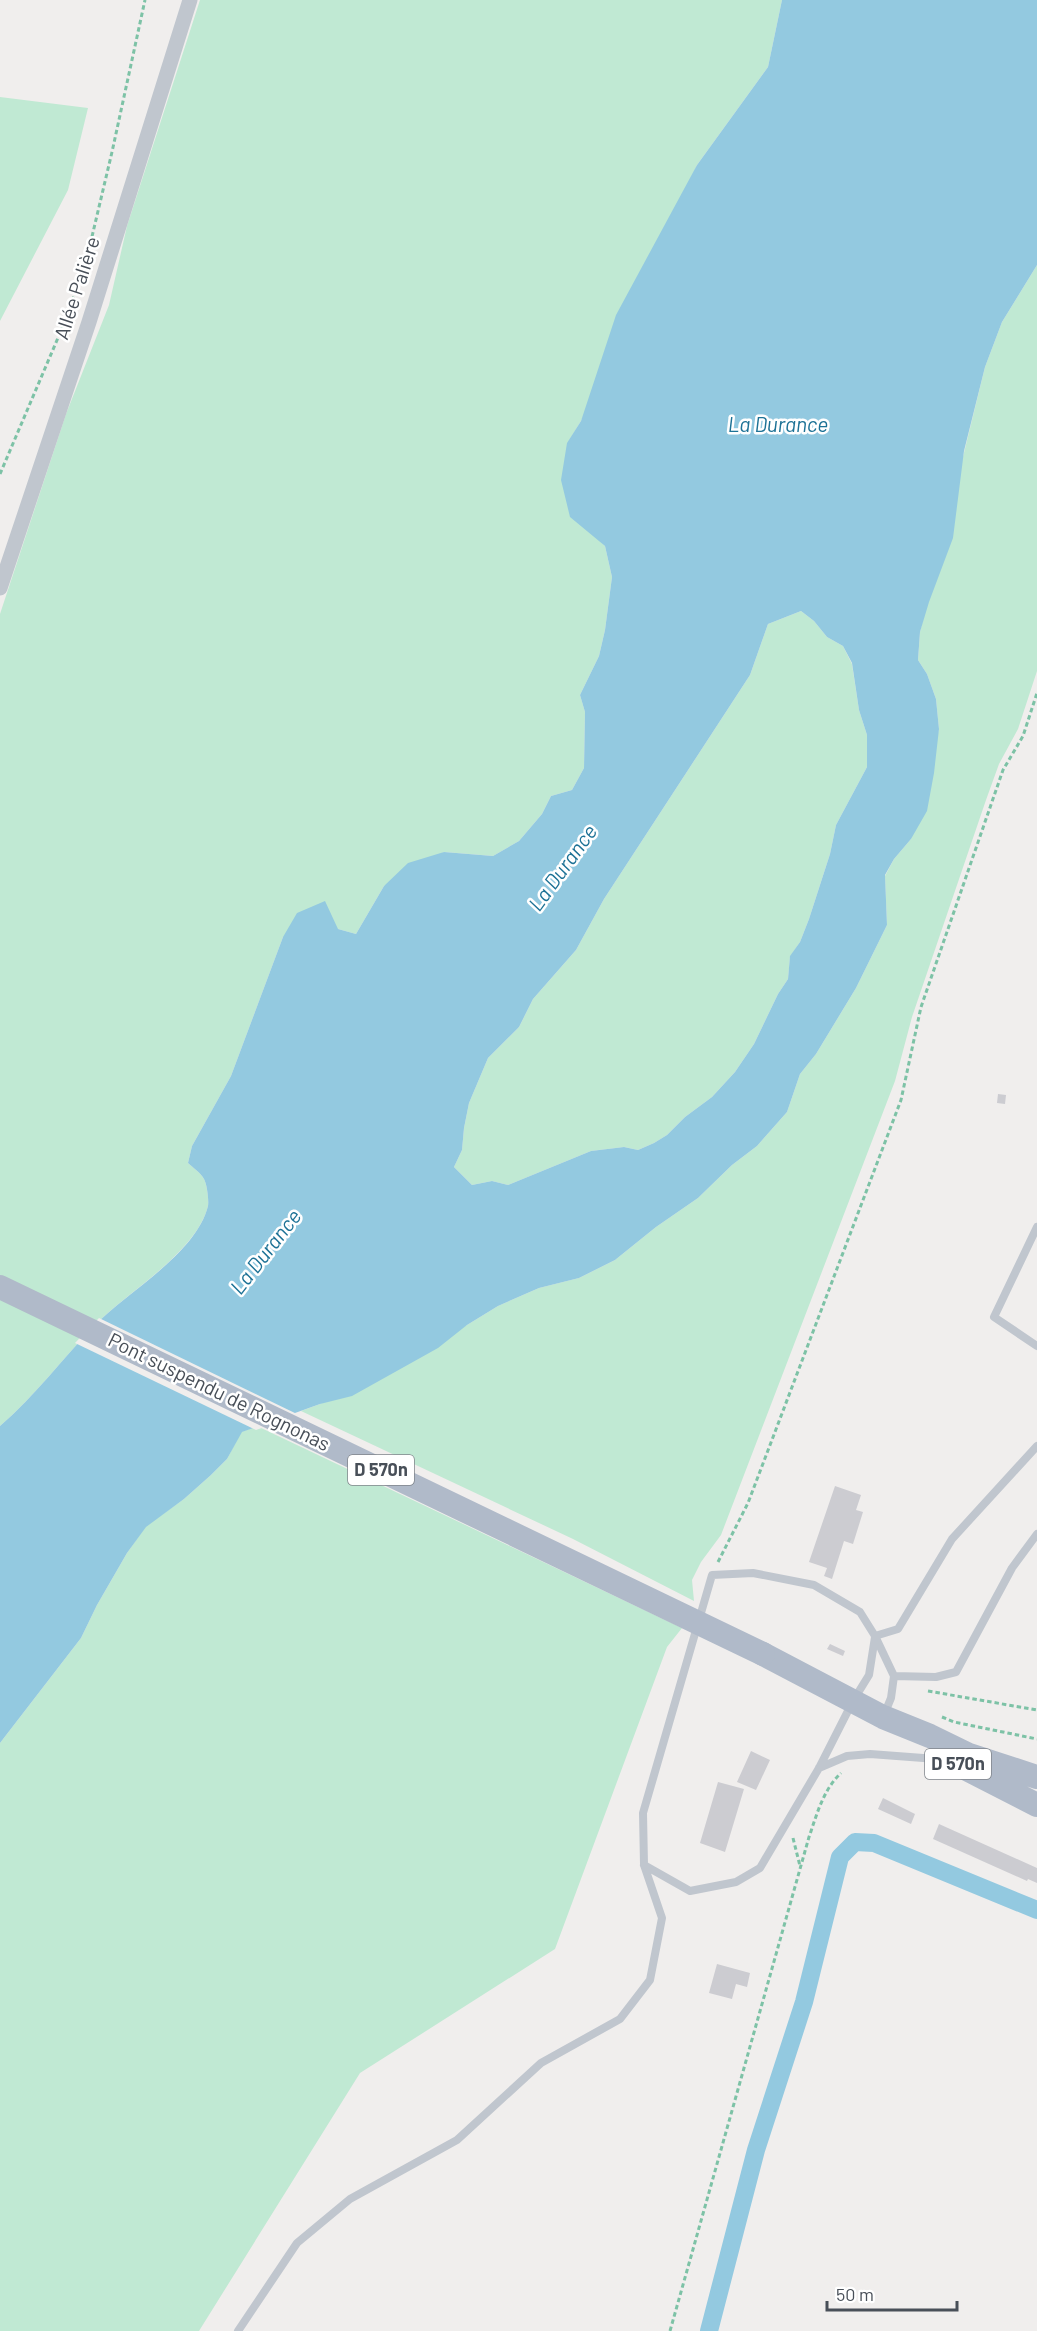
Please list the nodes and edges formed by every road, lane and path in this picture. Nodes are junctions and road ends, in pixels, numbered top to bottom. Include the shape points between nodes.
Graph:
1 (145, 0) edge
2 (190, 0) edge
3 (0, 474) edge
4 (0, 588) edge
5 (1037, 693) edge
6 (1037, 1227) edge
7 (0, 1287) edge
8 (1037, 1347) edge
9 (1037, 1446) edge
10 (1037, 1534) edge
11 (712, 1575) junction
12 (875, 1636) junction
13 (894, 1676) junction
14 (914, 1676) junction
15 (853, 1701) junction
16 (1037, 1710) edge
17 (934, 1714) dead end
18 (883, 1717) junction
19 (1037, 1738) edge
20 (848, 1756) junction
21 (950, 1761) junction
22 (819, 1768) junction
23 (1037, 1777) edge
24 (1037, 1805) edge
25 (789, 1821) junction
26 (644, 1865) junction
27 (800, 1868) junction
28 (238, 2331) edge
29 (670, 2331) edge

1 - 3 path via 90,245 69,312
2 - 4 street, Allée Palière
5 - 11 path via 1023,736 1003,771 921,1007 901,1100 748,1503
6 - 8 lane via 994,1317
7 - 15 main road, Pont suspendu de Rognonas / D 570n, bridge
9 - 12 lane via 952,1539 898,1629
10 - 14 lane via 1012,1568 956,1672 936,1677
11 - 12 lane via 753,1573 814,1585 860,1612
11 - 26 lane via 643,1813
12 - 13 lane
12 - 15 lane via 868,1675
13 - 14 lane
13 - 18 lane
14 - 16 path via 919,1689
15 - 18 main road, D 570n
15 - 22 lane
17 - 19 path via 954,1722
18 - 21 main road, D 570n
18 - 23 main road, D 570n via 969,1755
20 - 21 lane via 870,1754
20 - 22 lane
20 - 27 path via 820,1805
21 - 24 main road, D 570n
22 - 25 lane
25 - 26 lane via 760,1868 736,1882 690,1891
25 - 27 path
26 - 28 lane via 662,1918 650,1980 620,2019 541,2063 457,2140 351,2199 297,2243
27 - 29 path

